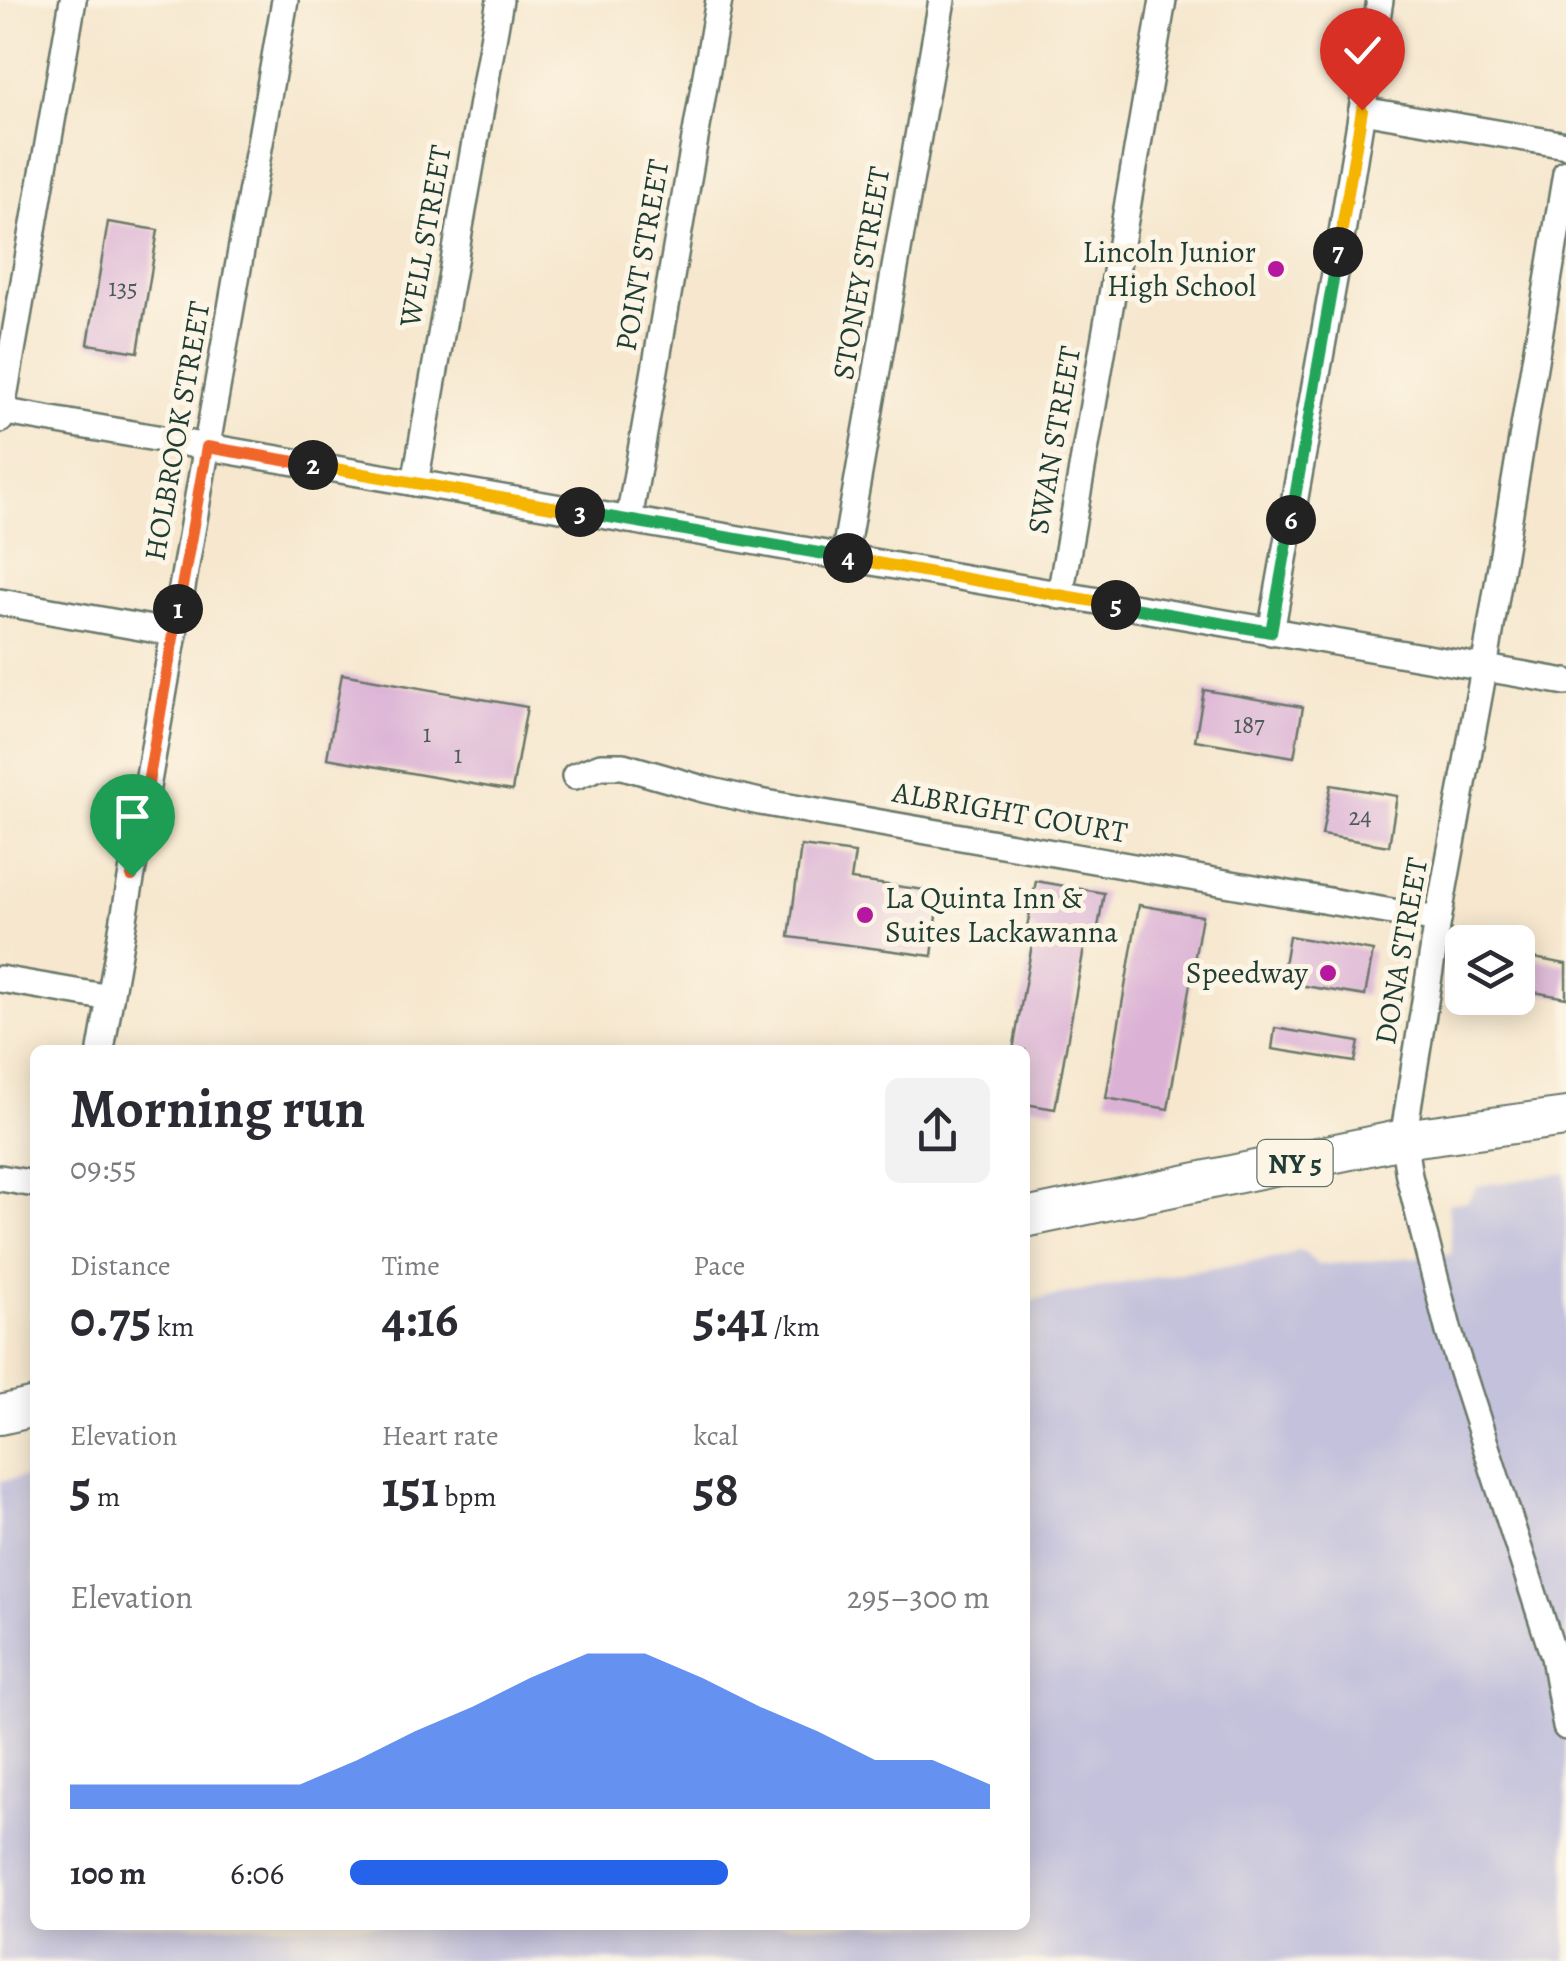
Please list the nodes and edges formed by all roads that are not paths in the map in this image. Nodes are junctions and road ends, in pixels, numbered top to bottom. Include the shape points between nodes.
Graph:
1 (73, 0) edge
2 (285, 0) edge
3 (500, 0) edge
4 (719, 0) edge
5 (942, 0) edge
6 (1163, 0) edge
7 (1380, 0) edge
8 (1362, 110) junction
9 (1566, 145) edge
10 (1566, 173) edge
11 (1561, 243) edge
12 (0, 414) edge
13 (207, 447) junction
14 (414, 483) junction
15 (629, 520) junction
16 (844, 558) junction
17 (1060, 596) junction
18 (0, 602) edge
19 (1271, 632) junction
20 (174, 633) junction
21 (1484, 669) junction
22 (1566, 682) edge
23 (576, 776) dead end
24 (1438, 920) junction
25 (0, 979) edge
26 (110, 998) junction
27 (102, 1045) edge
28 (1566, 1117) edge
29 (1403, 1139) junction
30 (0, 1178) edge
31 (30, 1183) edge
32 (1030, 1217) edge
33 (30, 1408) edge
34 (0, 1415) edge
35 (1566, 1726) edge

1 - 12 street
2 - 13 street, HOLBROOK STREET
3 - 14 street, WELL STREET
4 - 15 street, POINT STREET
5 - 16 street, STONEY STREET
6 - 17 street, SWAN STREET
7 - 8 street
8 - 9 street
8 - 19 street
10 - 11 street, DONA STREET
11 - 21 street, DONA STREET
12 - 13 street
13 - 14 street
13 - 20 street, HOLBROOK STREET
14 - 15 street
15 - 16 street
16 - 17 street
17 - 19 street
18 - 20 street
19 - 21 street
20 - 26 street, HOLBROOK STREET
21 - 22 street
21 - 24 street, DONA STREET
23 - 24 street, ALBRIGHT COURT via 622,766 760,802
24 - 29 street, DONA STREET
25 - 26 street
26 - 27 street, HOLBROOK STREET
28 - 29 highway, NY 5
29 - 32 highway, NY 5
29 - 35 street, DONA STREET via 1449,1332 1554,1657
30 - 31 street
33 - 34 highway

